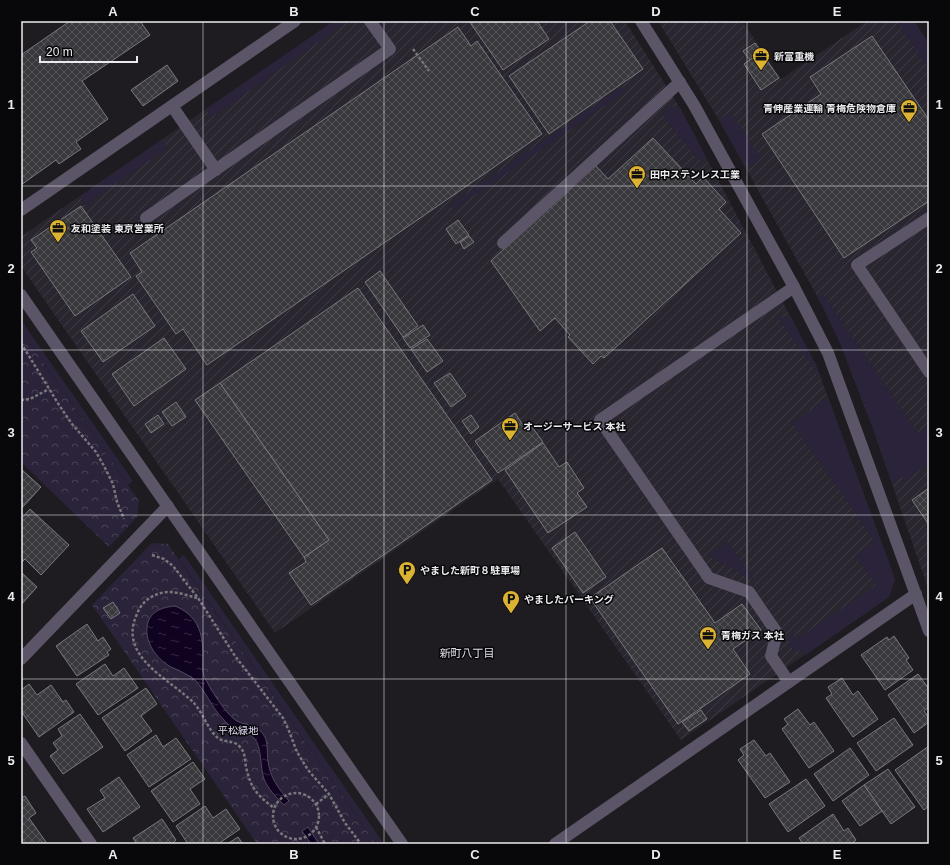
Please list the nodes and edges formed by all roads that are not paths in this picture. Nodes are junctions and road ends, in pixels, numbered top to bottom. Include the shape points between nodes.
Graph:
1 (295, 21) edge
2 (370, 21) edge
3 (641, 21) edge
4 (680, 82) junction
5 (172, 106) junction
6 (216, 170) junction
7 (21, 210) edge
8 (146, 218) dead end
9 (929, 218) edge
10 (503, 243) dead end
11 (794, 287) junction
12 (21, 294) edge
13 (929, 372) edge
14 (168, 506) junction
15 (916, 594) junction
16 (929, 631) edge
17 (21, 659) edge
18 (789, 682) junction
19 (21, 743) edge
20 (91, 844) edge
21 (402, 844) edge
22 (554, 844) edge

1 - 5 street
2 - 6 street via 390,49
3 - 4 street
4 - 10 street
4 - 11 street
5 - 6 street
5 - 7 street
6 - 8 street
9 - 13 street via 857,265
11 - 15 street via 828,353
11 - 18 street via 600,420 709,578 749,592 777,633 772,656
12 - 14 street
14 - 17 street
14 - 21 street
15 - 16 street
15 - 18 street
18 - 22 street
19 - 20 street

